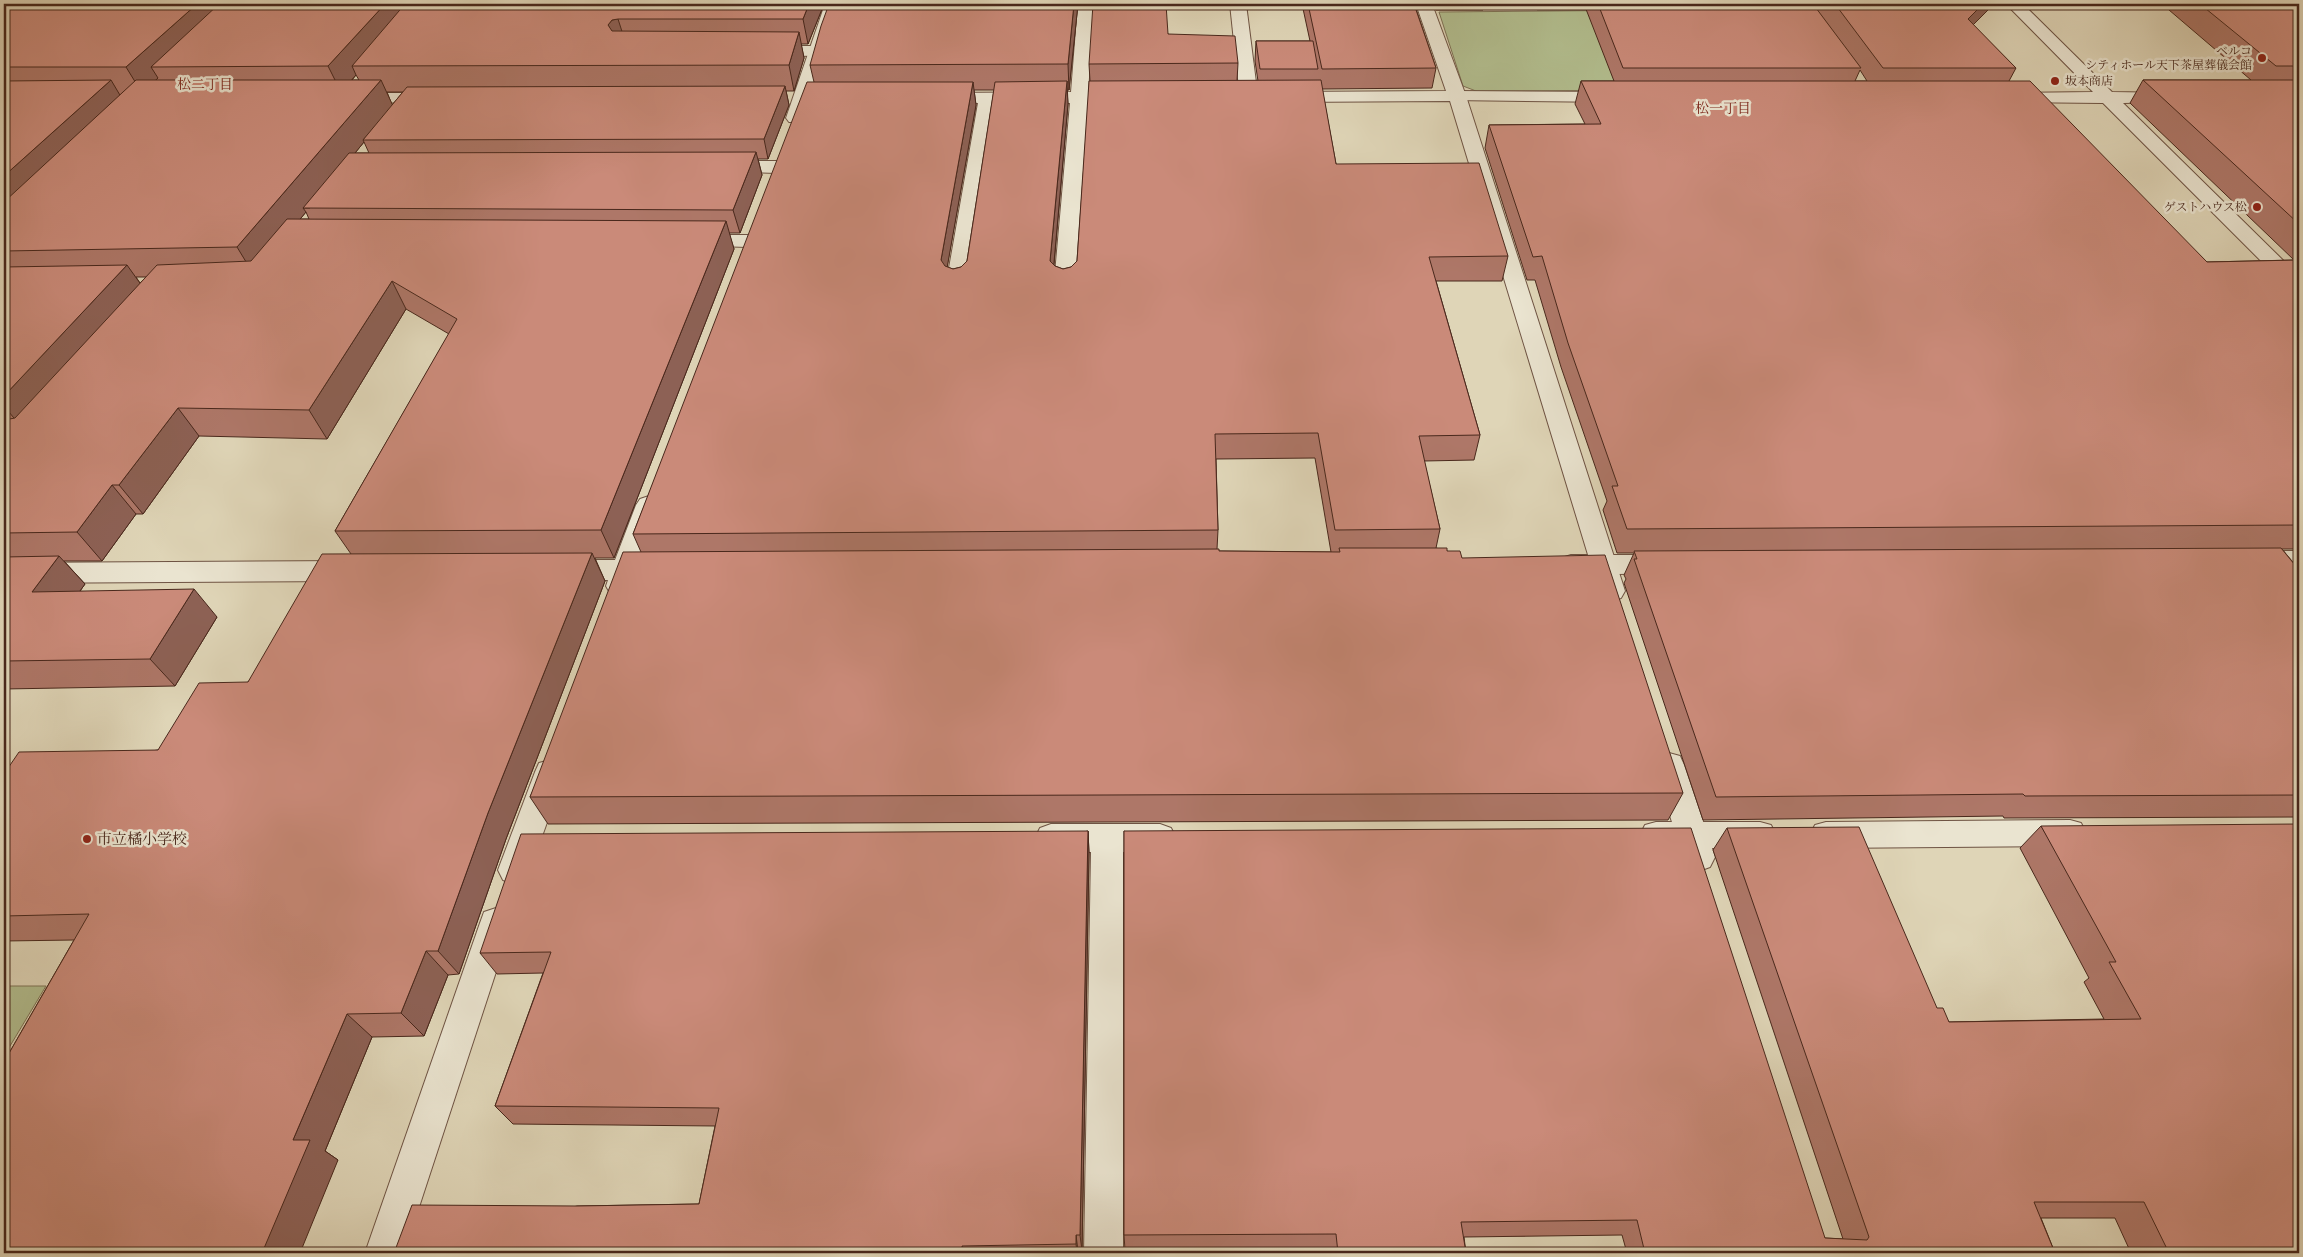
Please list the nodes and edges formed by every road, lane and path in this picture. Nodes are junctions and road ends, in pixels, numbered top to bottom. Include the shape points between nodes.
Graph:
1 (833, 4) edge
2 (1086, 4) edge
3 (1238, 4) edge
4 (1424, 4) edge
5 (2014, 4) edge
6 (816, 50) junction
7 (750, 51) edge
8 (360, 84) edge
9 (1456, 96) junction
10 (2184, 96) edge
11 (1079, 97) junction
12 (1145, 97) edge
13 (1632, 97) edge
14 (2108, 97) junction
15 (450, 98) edge
16 (920, 98) edge
17 (988, 98) junction
18 (1230, 98) edge
19 (1249, 98) junction
20 (1988, 98) edge
21 (708, 167) edge
22 (776, 167) junction
23 (765, 195) edge
24 (679, 240) edge
25 (737, 267) edge
26 (957, 285) edge
27 (1065, 285) edge
28 (2299, 288) edge
29 (659, 478) edge
30 (2227, 560) edge
31 (2266, 560) junction
32 (2299, 560) edge
33 (1692, 564) edge
34 (1544, 565) edge
35 (1603, 565) junction
36 (535, 570) edge
37 (625, 570) junction
38 (674, 570) edge
39 (376, 571) edge
40 (4, 573) edge
41 (2288, 587) edge
42 (611, 607) edge
43 (1619, 612) edge
44 (1661, 742) edge
45 (559, 747) edge
46 (2100, 833) edge
47 (1692, 835) junction
48 (1632, 836) edge
49 (1018, 838) edge
50 (1107, 838) junction
51 (1187, 838) edge
52 (1707, 883) edge
53 (384, 1253) edge
54 (1104, 1253) edge

1 - 6 street
2 - 11 street
3 - 19 street
4 - 9 street
5 - 14 street
6 - 7 street
6 - 22 street via 803,98
8 - 15 street via 343,98 404,106
9 - 13 street
9 - 19 street
9 - 35 street
10 - 14 street
11 - 12 street
11 - 17 street
11 - 27 street
14 - 20 street
14 - 28 street
16 - 17 street
17 - 26 street
18 - 19 street
21 - 22 street
22 - 23 street
24 - 25 street via 751,232
29 - 37 street
30 - 31 street
31 - 32 street
31 - 41 street
33 - 35 street
34 - 35 street
35 - 43 street
36 - 37 street
37 - 38 street
37 - 42 street
39 - 40 street
44 - 47 street
45 - 53 street via 539,840
46 - 47 street
47 - 48 street
47 - 52 street
49 - 50 street
50 - 51 street
50 - 54 street

